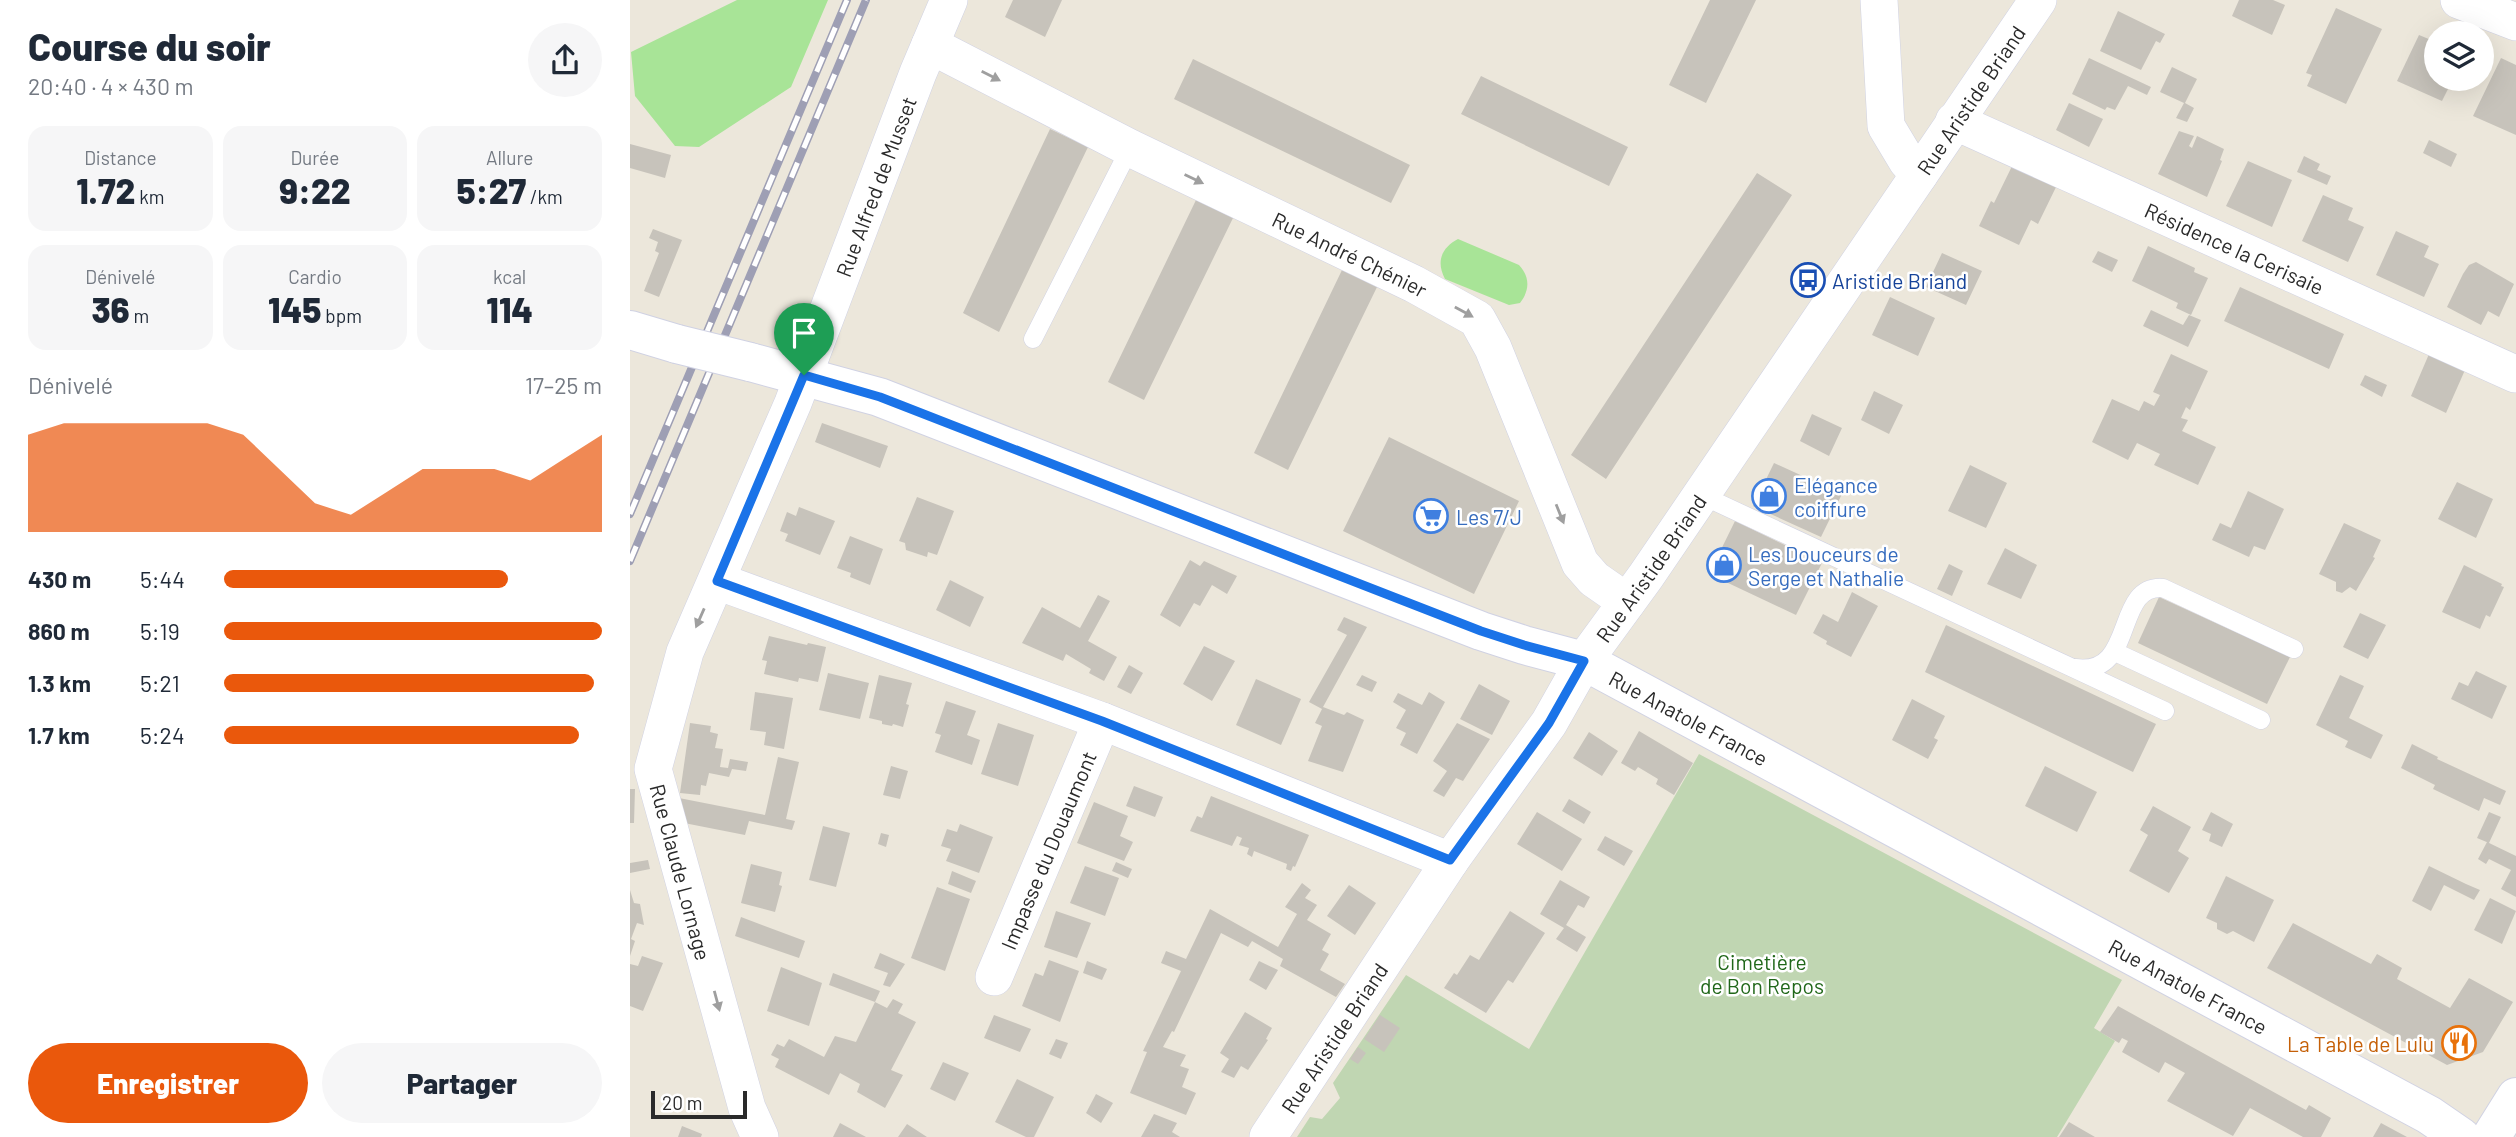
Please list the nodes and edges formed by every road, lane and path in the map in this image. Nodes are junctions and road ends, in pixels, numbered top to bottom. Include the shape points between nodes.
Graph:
1 (949, 0) edge
2 (1879, 0) edge
3 (2038, 0) edge
4 (2459, 0) edge
5 (2516, 22) edge
6 (930, 45) junction
7 (1954, 121) junction
8 (1130, 148) junction
9 (1919, 175) junction
10 (630, 330) edge
11 (1033, 339) dead end
12 (2515, 374) edge
13 (804, 375) junction
14 (1701, 495) junction
15 (717, 581) junction
16 (1627, 602) junction
17 (2294, 649) dead end
18 (2115, 652) junction
19 (1584, 661) junction
20 (2070, 667) junction
21 (2165, 712) dead end
22 (2261, 720) dead end
23 (1102, 721) junction
24 (1450, 860) junction
25 (994, 977) dead end
26 (2516, 1097) edge
27 (760, 1137) edge
28 (1268, 1137) edge
29 (2461, 1137) edge
30 (2491, 1137) edge

1 - 6 street, Rue Alfred de Musset
2 - 9 street via 1886,127
3 - 7 street, Rue Aristide Briand
4 - 5 street
6 -> 8 street, Rue André Chénier
6 - 13 street, Rue Alfred de Musset
7 - 9 street, Rue Aristide Briand
7 - 12 street, Résidence la Cerisaie
8 - 11 lane
8 -> 16 street, Rue André Chénier via 1414,284 1477,319 1580,563
9 - 14 street, Rue Aristide Briand
10 - 13 street, Rue Anatole France, bridge
13 - 15 street, Rue Claude Lornage
13 - 19 street, Rue Anatole France via 880,397 1481,631
14 - 16 street, Rue Aristide Briand
14 - 20 lane
15 - 23 street
15 -> 27 street, Rue Claude Lornage via 685,652 653,769 747,1108
16 - 19 street, Rue Aristide Briand
17 - 18 lane via 2155,588 2136,601
18 - 20 lane via 2099,666
18 - 22 lane
19 - 24 street, Rue Aristide Briand via 1549,723
19 - 29 street, Rue Anatole France via 2417,1109
20 - 21 lane
23 - 24 street
23 - 25 street, Impasse du Douaumont
24 - 28 street, Rue Aristide Briand
26 - 30 street

